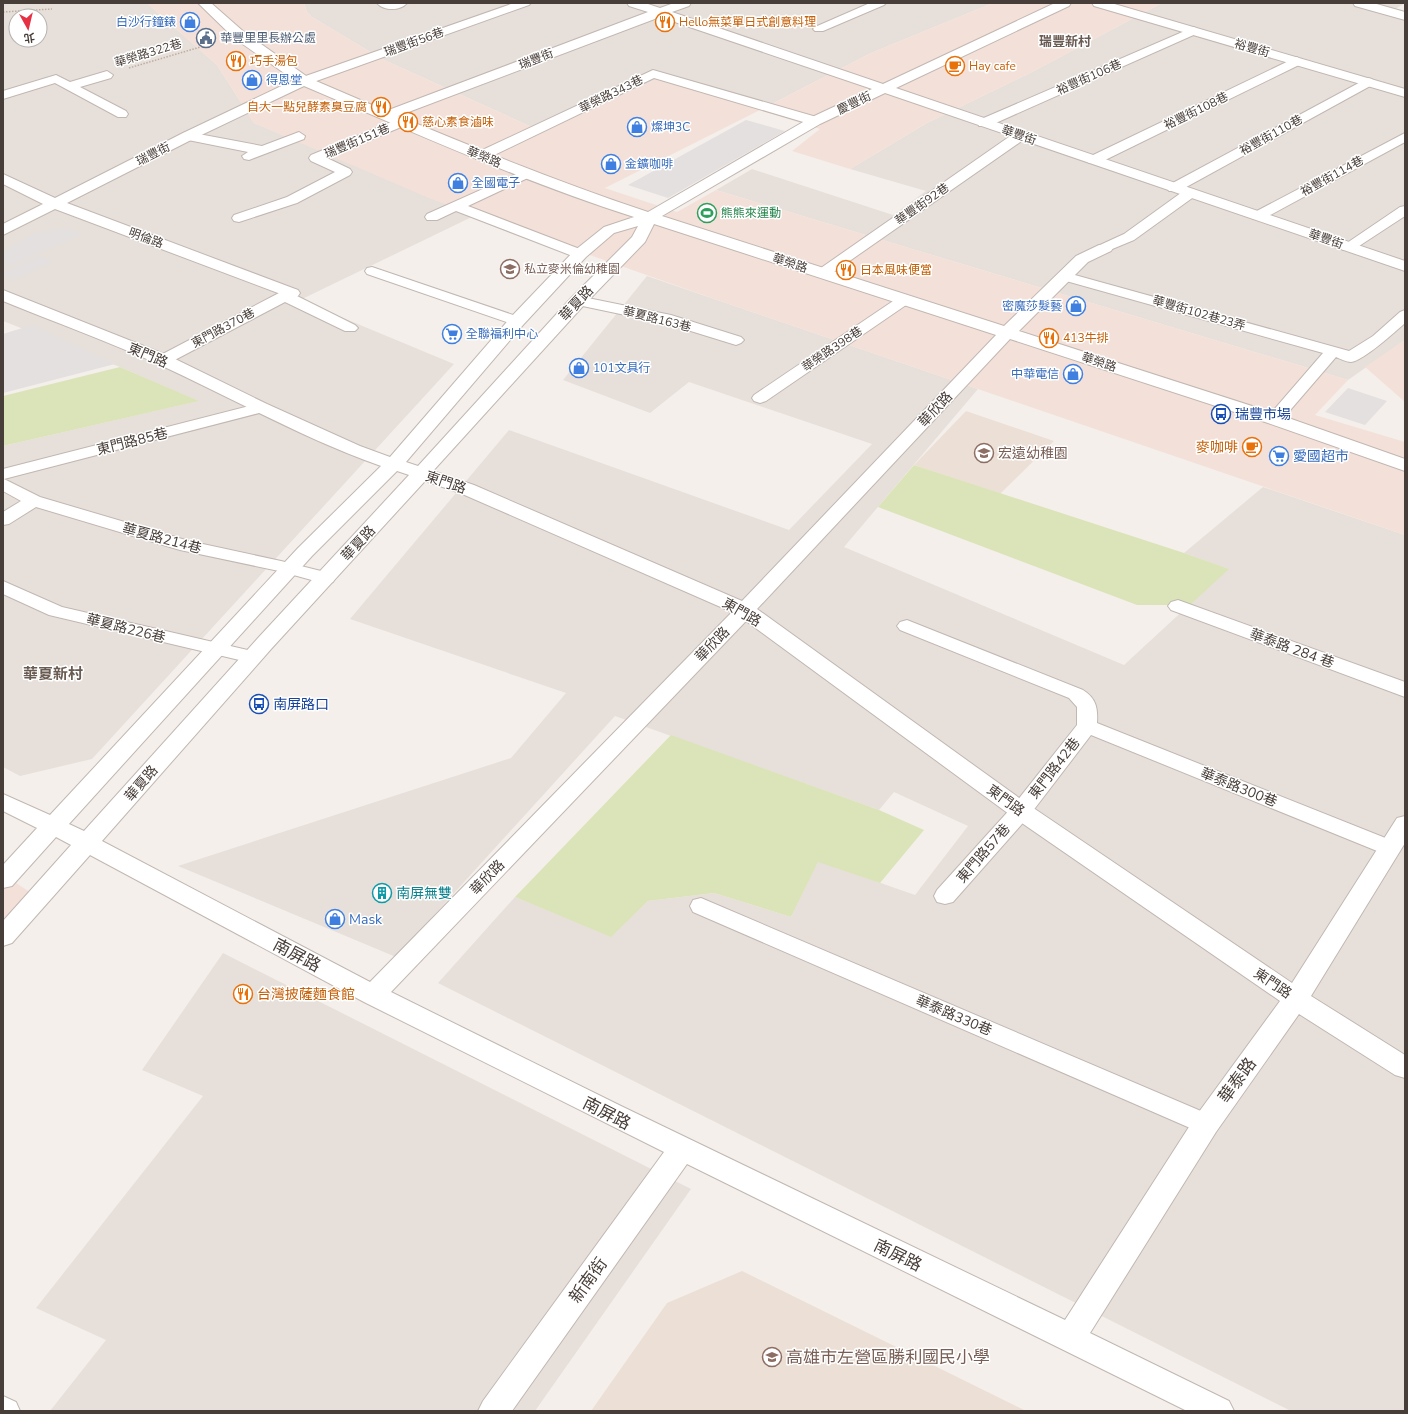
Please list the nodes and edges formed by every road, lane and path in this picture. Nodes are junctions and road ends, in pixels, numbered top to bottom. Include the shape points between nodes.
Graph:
1 (204, 3) edge
2 (525, 3) edge
3 (633, 3) edge
4 (686, 3) edge
5 (880, 3) edge
6 (1066, 3) edge
7 (1098, 3) edge
8 (1359, 3) edge
9 (52, 9) dead end
10 (3, 12) edge
11 (660, 12) junction
12 (1405, 16) edge
13 (819, 29) dead end
14 (1194, 31) junction
15 (239, 36) junction
16 (1297, 61) junction
17 (107, 75) joint
18 (304, 81) junction
19 (1368, 82) junction
20 (68, 86) junction
21 (884, 88) junction
22 (1405, 93) edge
23 (3, 95) edge
24 (122, 114) dead end
25 (387, 115) junction
26 (815, 121) junction
27 (401, 122) junction
28 (984, 123) junction
29 (1021, 135) junction
30 (188, 136) junction
31 (299, 136) dead end
32 (1405, 136) edge
33 (261, 150) junction
34 (481, 156) junction
35 (244, 158) dead end
36 (1094, 160) junction
37 (525, 174) junction
38 (3, 178) edge
39 (1174, 188) junction
40 (1190, 193) junction
41 (54, 204) junction
42 (456, 206) junction
43 (1405, 210) edge
44 (1258, 216) junction
45 (432, 217) dead end
46 (650, 217) junction
47 (239, 218) dead end
48 (3, 230) edge
49 (1348, 247) junction
50 (1105, 248) joint
51 (580, 254) junction
52 (1405, 266) edge
53 (372, 271) dead end
54 (823, 274) junction
55 (1064, 276) junction
56 (3, 295) edge
57 (288, 295) junction
58 (904, 300) junction
59 (578, 301) junction
60 (1405, 315) edge
61 (517, 321) junction
62 (350, 328) dead end
63 (1007, 333) junction
64 (736, 340) dead end
65 (1333, 351) junction
66 (163, 360) junction
67 (760, 398) dead end
68 (261, 408) junction
69 (1274, 419) junction
70 (393, 465) junction
71 (1405, 465) edge
72 (3, 474) edge
73 (420, 474) junction
74 (3, 484) edge
75 (34, 501) junction
76 (3, 520) edge
77 (291, 569) junction
78 (326, 578) junction
79 (3, 587) edge
80 (1178, 606) dead end
81 (745, 610) junction
82 (907, 626) dead end
83 (216, 650) junction
84 (252, 657) junction
85 (1405, 690) edge
86 (1087, 726) junction
87 (3, 802) edge
88 (1021, 811) junction
89 (1405, 824) edge
90 (54, 826) junction
91 (88, 842) junction
92 (1390, 848) junction
93 (3, 880) edge
94 (945, 896) dead end
95 (701, 906) dead end
96 (3, 937) edge
97 (373, 994) junction
98 (1296, 999) junction
99 (1405, 1068) edge
100 (1206, 1124) junction
101 (681, 1150) junction
102 (1071, 1337) junction
103 (3, 1409) edge
104 (6, 1411) edge
105 (494, 1411) edge
106 (1218, 1411) edge

1 - 15 street, 華榮路
2 - 18 lane, 瑞豐街56巷
3 - 11 street, 華豐街
4 - 11 street, 瑞豐街
5 - 13 lane
6 - 21 street, 慶豐街
7 - 14 street, 裕豐街
8 - 12 street
9 - 10 path
11 - 21 street, 華豐街
11 - 25 street, 瑞豐街
14 - 16 street, 裕豐街
14 - 28 lane, 裕豐街106巷
15 - 17 path, 華榮路322巷
15 - 18 street, 華榮路
16 - 19 street, 裕豐街
16 - 36 lane, 裕豐街108巷
17 - 20 lane
18 - 25 street, 華榮路
18 - 30 street, 瑞豐街
19 - 22 street, 裕豐街
19 - 39 lane, 裕豐街110巷
20 - 23 lane via 56,80
20 - 24 lane
21 - 26 street, 慶豐街
21 - 28 street, 華豐街
25 - 27 street, 華榮路
26 - 34 lane, 華榮路343巷 via 653,74
26 - 46 street, 慶豐街
27 - 34 street, 華榮路
27 - 47 lane, 瑞豐街151巷 via 316,158 345,172 292,200
28 - 29 street, 華豐街
29 - 36 street, 華豐街
29 - 54 lane, 華豐街92巷
30 - 33 lane
30 - 41 street, 瑞豐街
31 - 33 lane
32 - 44 lane, 裕豐街114巷
33 - 35 lane
34 - 37 street, 華榮路
36 - 39 street, 華豐街
37 - 42 lane
37 - 46 street, 華榮路
38 - 41 street, 明倫路
39 - 40 street, 華豐街
40 - 44 street, 華豐街
40 - 50 lane via 1129,237
41 - 48 street, 瑞豐街
41 - 57 street, 明倫路
42 - 45 lane
42 - 51 lane
43 - 49 lane
44 - 49 street, 華豐街
46 - 51 street via 609,230
46 - 54 street, 華榮路
46 - 59 street, 華夏路 via 639,239
49 - 52 street, 華豐街
50 - 55 street, 華欣路 via 1082,259
51 - 61 street
53 - 61 lane
54 - 58 street, 華榮路
55 - 63 street, 華欣路
55 - 65 lane, 華豐街102巷23弄
56 - 66 street, 東門路
57 - 62 lane
57 - 66 lane, 東門路370巷
58 - 63 street, 華榮路
58 - 67 lane, 華榮路398巷
59 - 64 lane, 華夏路163巷 via 671,320
59 - 73 street, 華夏路
60 - 65 lane, 華豐街102巷23弄 via 1378,339 1352,357
61 - 70 street
63 - 69 street, 華榮路
63 - 81 street, 華欣路
65 - 69 lane
66 - 68 street, 東門路
68 - 70 street, 東門路 via 353,450
68 - 72 lane, 東門路85巷
69 - 71 street, 華榮路
70 - 73 street, 東門路
70 - 77 street
73 - 78 street, 華夏路
73 - 81 street, 東門路 via 467,489
74 - 75 lane, 華夏路214巷
75 - 76 lane
75 - 77 lane, 華夏路214巷 via 186,546
77 - 78 lane, 華夏路214巷
77 - 83 street
78 - 84 street, 華夏路
79 - 83 lane, 華夏路226巷 via 56,611
80 - 85 street, 華泰路 284 巷
81 - 88 street, 東門路
81 - 97 street, 華欣路
82 - 86 lane via 1085,699 1088,707
83 - 84 lane, 華夏路226巷
83 - 90 street
84 - 91 street, 華夏路
86 - 88 lane, 東門路42巷
86 - 92 lane, 華泰路300巷
87 - 90 street, 南屏路
88 - 94 lane, 東門路57巷
88 - 98 street, 東門路
89 - 92 street, 華泰路
90 - 91 street, 南屏路
90 - 93 street
91 - 96 street, 華夏路
91 - 97 street, 南屏路
92 - 98 street, 華泰路
95 - 100 lane, 華泰路330巷
97 - 101 street, 南屏路
98 - 99 street, 東門路
98 - 100 street, 華泰路
100 - 102 street, 華泰路
101 - 102 street, 南屏路
101 - 105 street, 新南街
102 - 106 street, 南屏路
103 - 104 lane

